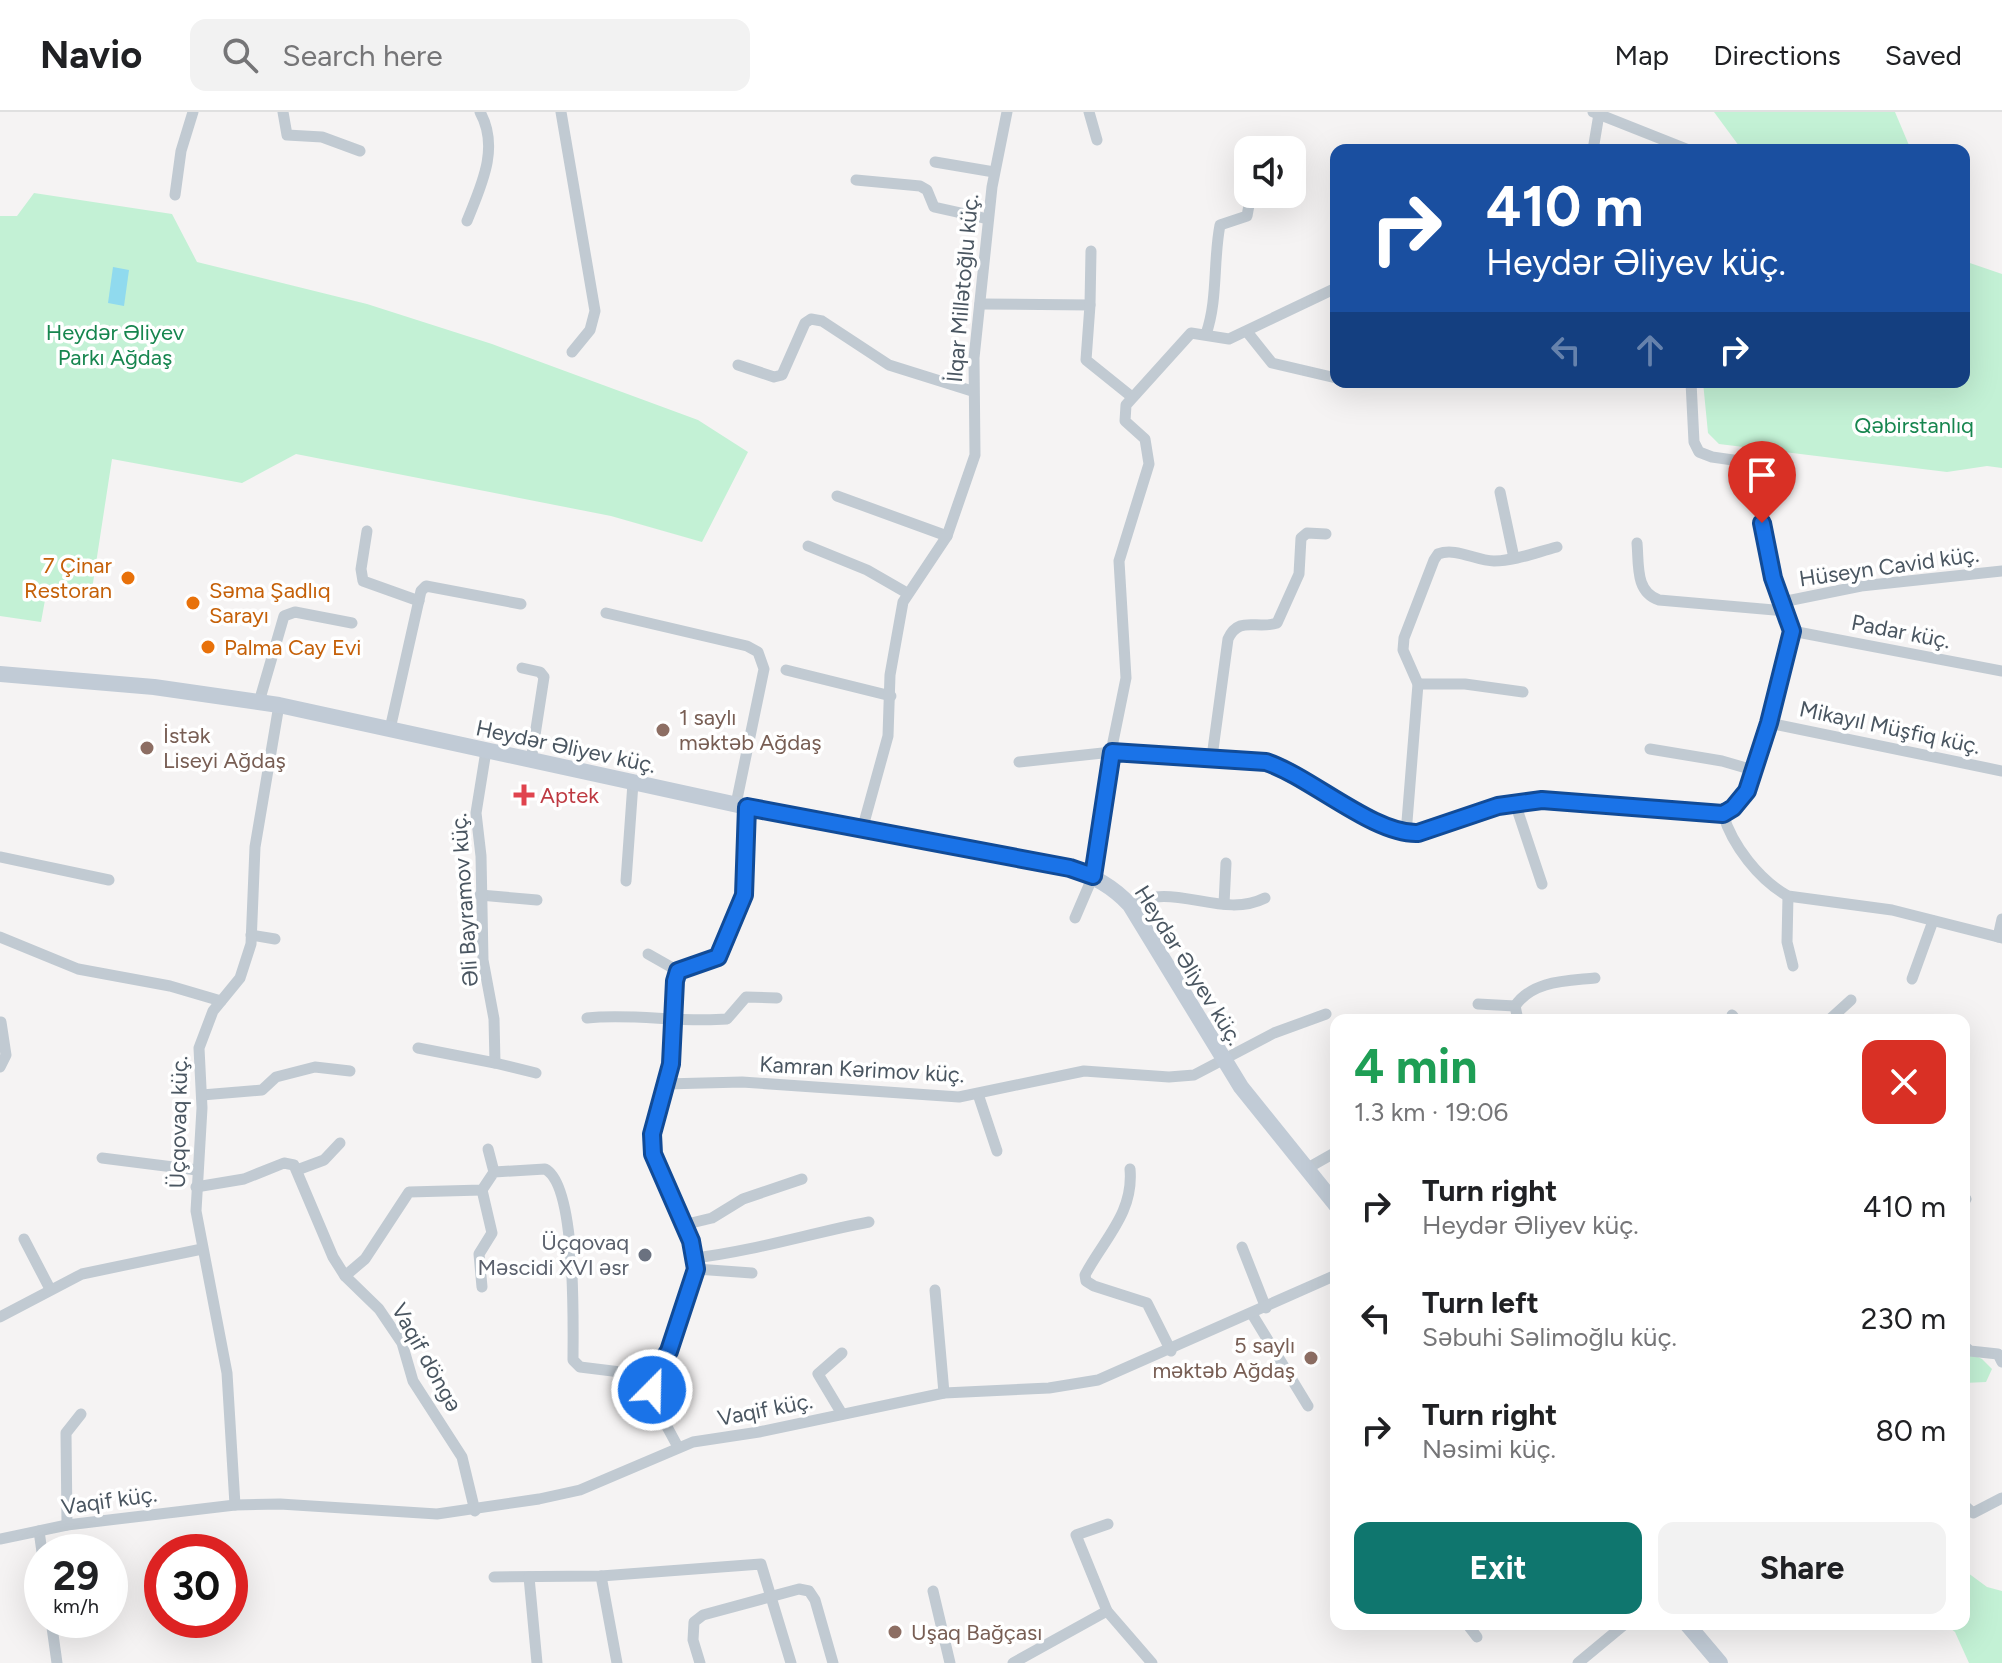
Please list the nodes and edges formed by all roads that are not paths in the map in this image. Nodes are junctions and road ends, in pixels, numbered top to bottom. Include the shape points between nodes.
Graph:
1 (193, 112) edge
2 (283, 112) edge
3 (480, 112) edge
4 (561, 112) edge
5 (1007, 112) edge
6 (1089, 112) edge
7 (1596, 113) edge
8 (1097, 140) dead end
9 (1593, 144) edge
10 (1674, 144) edge
11 (360, 151) dead end
12 (935, 162) dead end
13 (994, 172) junction
14 (856, 180) dead end
15 (175, 195) dead end
16 (1248, 208) edge
17 (988, 219) junction
18 (467, 221) dead end
19 (1091, 251) dead end
20 (1330, 291) edge
21 (980, 304) junction
22 (1090, 305) junction
23 (1248, 333) junction
24 (1206, 334) junction
25 (572, 352) dead end
26 (738, 365) dead end
27 (1330, 377) edge
28 (1691, 388) edge
29 (972, 391) junction
30 (1132, 397) junction
31 (1500, 492) dead end
32 (837, 496) dead end
33 (367, 531) dead end
34 (1326, 534) dead end
35 (947, 536) junction
36 (1637, 543) dead end
37 (808, 546) dead end
38 (1557, 547) dead end
39 (1514, 558) junction
40 (2002, 571) edge
41 (907, 593) junction
42 (419, 601) junction
43 (521, 604) dead end
44 (1785, 606) junction
45 (606, 613) dead end
46 (352, 623) dead end
47 (1792, 631) junction
48 (522, 668) dead end
49 (786, 670) dead end
50 (2002, 671) edge
51 (0, 674) edge
52 (1418, 684) junction
53 (1523, 692) dead end
54 (891, 696) junction
55 (259, 702) junction
56 (279, 705) junction
57 (1769, 723) junction
58 (390, 729) junction
59 (1650, 749) dead end
60 (486, 751) junction
61 (1112, 752) junction
62 (1212, 757) junction
63 (531, 761) junction
64 (1019, 762) dead end
65 (1753, 770) junction
66 (2002, 771) edge
67 (633, 783) junction
68 (1515, 803) junction
69 (742, 806) junction
70 (1723, 814) junction
71 (862, 830) junction
72 (1406, 834) junction
73 (0, 857) edge
74 (1226, 863) dead end
75 (1093, 876) junction
76 (109, 880) dead end
77 (626, 881) dead end
78 (1542, 884) dead end
79 (480, 895) junction
80 (1788, 896) junction
81 (1265, 898) dead end
82 (537, 900) dead end
83 (1224, 904) junction
84 (1130, 905) junction
85 (1075, 918) dead end
86 (2002, 919) edge
87 (1933, 921) junction
88 (251, 935) junction
89 (0, 937) edge
90 (2000, 938) edge
91 (275, 939) dead end
92 (648, 954) dead end
93 (1793, 966) dead end
94 (678, 971) junction
95 (1595, 978) dead end
96 (1912, 979) dead end
97 (777, 998) dead end
98 (1851, 1000) dead end
99 (221, 1001) junction
100 (1478, 1004) dead end
101 (1515, 1006) junction
102 (1326, 1014) dead end
103 (1517, 1014) edge
104 (1836, 1014) edge
105 (587, 1018) dead end
106 (1, 1022) edge
107 (673, 1022) junction
108 (418, 1048) dead end
109 (1224, 1062) junction
110 (495, 1063) junction
111 (0, 1067) edge
112 (350, 1071) dead end
113 (536, 1073) dead end
114 (665, 1084) junction
115 (978, 1094) junction
116 (202, 1095) junction
117 (340, 1143) dead end
118 (488, 1149) dead end
119 (997, 1151) dead end
120 (1330, 1155) edge
121 (102, 1158) dead end
122 (1130, 1169) dead end
123 (1306, 1169) junction
124 (197, 1170) junction
125 (297, 1170) junction
126 (494, 1172) junction
127 (802, 1179) dead end
128 (196, 1187) junction
129 (482, 1190) junction
130 (1330, 1198) edge
131 (869, 1222) dead end
132 (683, 1225) junction
133 (24, 1239) dead end
134 (1242, 1247) dead end
135 (202, 1249) junction
136 (695, 1264) junction
137 (752, 1273) dead end
138 (345, 1276) junction
139 (1330, 1278) edge
140 (482, 1287) dead end
141 (50, 1289) junction
142 (935, 1290) dead end
143 (1266, 1308) junction
144 (1252, 1314) junction
145 (0, 1317) edge
146 (1171, 1351) junction
147 (1970, 1352) edge
148 (842, 1353) dead end
149 (2001, 1356) edge
150 (653, 1376) junction
151 (944, 1393) junction
152 (1308, 1406) dead end
153 (81, 1414) dead end
154 (842, 1414) junction
155 (678, 1447) junction
156 (2002, 1498) edge
157 (235, 1505) junction
158 (1970, 1510) edge
159 (475, 1511) junction
160 (1108, 1524) dead end
161 (67, 1525) junction
162 (39, 1531) junction
163 (39, 1534) edge
164 (0, 1539) edge
165 (601, 1576) junction
166 (494, 1577) dead end
167 (529, 1577) junction
168 (933, 1591) dead end
169 (772, 1596) junction
170 (1107, 1611) junction
171 (1472, 1630) edge
172 (1618, 1630) edge
173 (1692, 1630) edge
174 (1477, 1637) dead end
175 (54, 1638) edge
176 (57, 1663) edge
177 (537, 1663) edge
178 (617, 1663) edge
179 (700, 1663) edge
180 (791, 1663) edge
181 (833, 1663) edge
182 (950, 1663) edge
183 (1013, 1663) edge
184 (1152, 1663) edge
185 (1578, 1663) edge
186 (1720, 1663) edge

1 - 15 street
2 - 11 street via 287,135 322,137
3 - 18 street via 489,154
4 - 25 street via 595,311 590,330
5 - 13 street, İlqar Millətoğlu küç.
6 - 8 street
7 - 9 street
7 - 10 street
12 - 13 street
13 - 17 street, İlqar Millətoğlu küç.
14 - 17 street via 920,186 934,207
16 - 24 street via 1247,216 1220,225 1213,311
17 - 21 street, İlqar Millətoğlu küç.
19 - 22 street
20 - 23 street
21 - 22 street
21 - 29 street, İlqar Millətoğlu küç.
22 - 30 street via 1086,360
23 - 24 street via 1220,340
23 - 27 street via 1272,363
24 - 30 street via 1185,337
26 - 29 street via 782,375 811,319 889,365
28 - 44 street via 1699,452 1760,466 1766,548
29 - 35 street, İlqar Millətoğlu küç. via 975,455
30 - 61 street via 1125,421 1145,439 1149,464 1119,561 1126,678
31 - 39 street
32 - 35 street
33 - 42 street via 363,581
34 - 62 street via 1301,538 1299,574 1277,623 1241,623 1232,629
35 - 41 street, İlqar Millətoğlu küç.
36 - 44 street, Hüseyn Cavid küç. via 1647,596
37 - 41 street
38 - 39 street
39 - 52 street via 1490,561 1438,554 1404,638 1403,650
40 - 44 street, Hüseyn Cavid küç. via 1861,586
41 - 54 street, İlqar Millətoğlu küç. via 893,657
42 - 43 street via 421,591 433,586
42 - 58 street
44 - 47 street
45 - 69 street via 758,652 764,669
46 - 55 street via 295,612 284,616
47 - 50 street, Padar küç.
47 - 57 street
48 - 63 street via 544,677
49 - 54 street
51 - 55 main road, Heydər Əliyev küç.
52 - 53 street
52 - 72 street
54 - 71 street, İlqar Millətoğlu küç. via 888,736
55 - 56 main road, Heydər Əliyev küç.
56 - 58 main road, Heydər Əliyev küç.
56 - 88 street, Üçqovaq küç. via 255,847
57 - 65 street
57 - 66 street, Mikayıl Müşfiq küç.
58 - 60 main road, Heydər Əliyev küç.
59 - 65 street
60 - 63 main road, Heydər Əliyev küç.
60 - 79 street, Əli Bayramov küç. via 476,813
61 - 62 street
61 - 64 street
61 - 75 street
62 - 72 street via 1284,768
63 - 67 main road, Heydər Əliyev küç.
65 - 70 street via 1739,802
67 - 69 main road, Heydər Əliyev küç.
67 - 77 street
68 - 70 street via 1542,800
68 - 72 street
68 - 78 street
69 - 71 main road, Heydər Əliyev küç.
69 - 94 street via 742,907 718,957
70 - 80 street via 1738,846
71 - 75 main road, Heydər Əliyev küç.
73 - 76 street
74 - 83 street
75 - 84 main road, Heydər Əliyev küç.
75 - 85 street
79 - 82 street
79 - 110 street, Əli Bayramov küç.
80 - 87 street
80 - 93 street via 1787,942
81 - 83 street via 1250,906
83 - 84 street via 1164,895
84 - 109 main road, Heydər Əliyev küç.
86 - 90 street
87 - 90 street
87 - 96 street
88 - 91 street
88 - 99 street, Üçqovaq küç. via 246,966
89 - 99 street via 78,969
92 - 94 street
94 - 107 street
95 - 101 street via 1545,984
97 - 107 street via 746,997 727,1019
98 - 104 street
99 - 116 street, Üçqovaq küç. via 201,1036
100 - 101 street
101 - 103 street
102 - 109 street, Kamran Kərimov küç. via 1274,1033
105 - 107 street via 615,1015
106 - 111 street via 6,1055
107 - 114 street
108 - 110 street
109 - 115 street, Kamran Kərimov küç. via 1194,1075 1105,1070 1053,1074
109 - 123 main road, Heydər Əliyev küç.
110 - 113 street
112 - 116 street via 315,1067 276,1077 262,1090
114 - 115 street, Kamran Kərimov küç. via 742,1082
114 - 132 street via 652,1134 654,1164
115 - 119 street
116 - 124 street, Üçqovaq küç.
117 - 125 street via 324,1160
118 - 126 street
120 - 123 street
121 - 124 street
122 - 146 street via 1131,1187 1120,1220 1085,1275 1094,1286 1147,1303
123 - 130 main road, Heydər Əliyev küç.
124 - 128 street, Üçqovaq küç.
125 - 128 street via 289,1162 244,1179
125 - 138 street, Vaqif döngə
126 - 129 street
126 - 150 street via 545,1169 556,1179 570,1246 575,1365
127 - 132 street
128 - 135 street, Üçqovaq küç.
129 - 138 street via 409,1192 365,1259
129 - 140 street via 492,1233 479,1254
131 - 136 street via 793,1236
132 - 136 street
133 - 141 street
134 - 143 street
135 - 141 street via 105,1267
135 - 157 street, Üçqovaq küç. via 227,1373
136 - 137 street
136 - 150 street via 669,1351
138 - 159 street, Vaqif döngə via 379,1309 402,1343 413,1381 462,1457
139 - 143 street, Vaqif küç.
141 - 145 street
142 - 151 street
143 - 144 street, Vaqif küç.
144 - 146 street, Vaqif küç.
144 - 152 street
146 - 151 street, Vaqif küç. via 1076,1385
147 - 149 street
148 - 154 street via 818,1379
150 - 155 street via 659,1412
151 - 154 street, Vaqif küç.
153 - 161 street via 66,1433
154 - 155 street, Vaqif küç.
155 - 159 street, Vaqif küç. via 580,1490
156 - 158 street via 1980,1513
157 - 159 street, Vaqif küç. via 409,1514
157 - 161 street, Vaqif küç.
160 - 170 street via 1076,1535
161 - 162 street, Vaqif küç.
162 - 163 street
162 - 164 street, Vaqif küç.
165 - 167 street
165 - 169 street via 761,1564
165 - 178 street
166 - 167 street
167 - 177 street
168 - 182 street
169 - 179 street via 694,1622
169 - 180 street
169 - 181 street via 809,1591
170 - 183 street
170 - 184 street
171 - 174 street
172 - 185 street
173 - 186 main road
175 - 176 street

